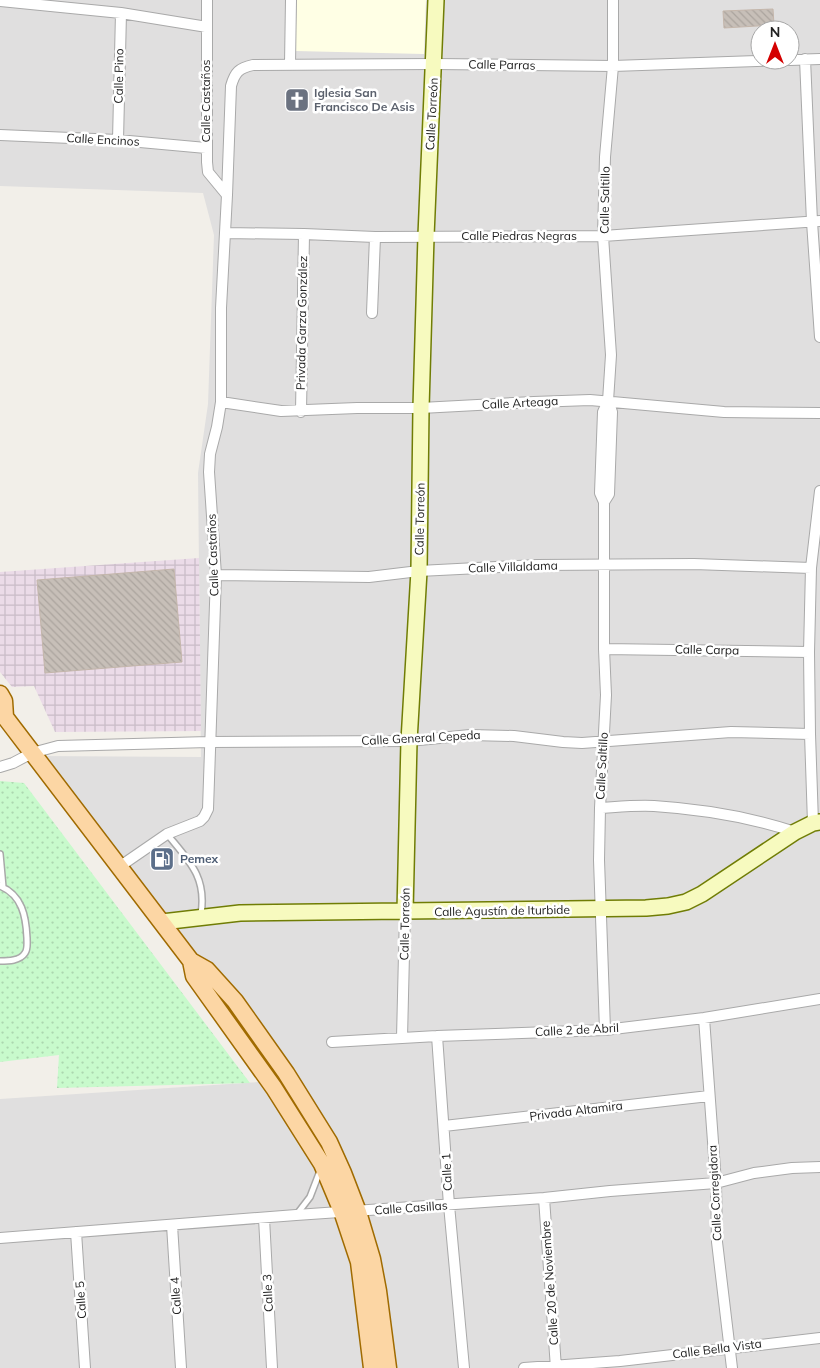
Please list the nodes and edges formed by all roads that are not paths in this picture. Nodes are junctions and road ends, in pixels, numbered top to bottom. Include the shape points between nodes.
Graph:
1 (207, 0) edge
2 (291, 0) edge
3 (436, 0) edge
4 (613, 0) edge
5 (0, 1) edge
6 (121, 13) junction
7 (207, 26) junction
8 (800, 59) edge
9 (806, 59) junction
10 (820, 59) edge
11 (750, 61) edge
12 (290, 64) junction
13 (434, 64) junction
14 (613, 66) junction
15 (231, 86) joint
16 (0, 135) edge
17 (118, 140) junction
18 (206, 148) junction
19 (227, 195) junction
20 (816, 222) edge
21 (225, 233) junction
22 (304, 234) junction
23 (426, 236) junction
24 (604, 236) junction
25 (375, 237) junction
26 (372, 313) dead end
27 (820, 337) edge
28 (608, 401) junction
29 (221, 402) junction
30 (421, 408) junction
31 (301, 412) junction
32 (820, 413) edge
33 (820, 490) edge
34 (604, 565) junction
35 (811, 568) junction
36 (419, 572) junction
37 (216, 575) junction
38 (604, 649) junction
39 (809, 652) junction
40 (0, 694) edge
41 (2, 716) edge
42 (810, 734) junction
43 (603, 740) junction
44 (409, 741) junction
45 (209, 742) junction
46 (32, 753) junction
47 (0, 768) edge
48 (600, 808) junction
49 (817, 823) edge
50 (795, 832) junction
51 (167, 834) junction
52 (0, 854) edge
53 (119, 867) junction
54 (1, 886) edge
55 (601, 910) junction
56 (405, 912) junction
57 (201, 917) junction
58 (162, 922) junction
59 (0, 961) edge
60 (191, 961) junction
61 (820, 999) edge
62 (704, 1018) junction
63 (605, 1030) junction
64 (437, 1036) junction
65 (402, 1038) junction
66 (332, 1042) dead end
67 (708, 1096) junction
68 (444, 1126) junction
69 (322, 1164) junction
70 (820, 1167) edge
71 (716, 1183) junction
72 (544, 1198) junction
73 (449, 1205) junction
74 (350, 1212) junction
75 (296, 1215) junction
76 (264, 1218) junction
77 (172, 1225) junction
78 (76, 1232) junction
79 (0, 1238) edge
80 (820, 1338) edge
81 (730, 1347) junction
82 (556, 1367) edge
83 (85, 1368) edge
84 (181, 1368) edge
85 (272, 1368) edge
86 (372, 1368) edge
87 (388, 1368) edge
88 (464, 1368) edge
89 (524, 1368) edge
90 (732, 1368) edge

1 - 7 street, Calle Castaños
2 - 12 street
3 - 13 street, Calle Torreón
4 - 14 street, Calle Saltillo
5 - 6 street
6 - 7 street
6 - 17 street, Calle Pino
7 - 18 street, Calle Castaños
8 - 9 street
9 - 10 street
9 - 20 street
11 - 14 street, Calle Parras
12 - 13 street, Calle Parras
12 - 15 street, Calle Parras via 241,68 234,75
13 - 14 street, Calle Parras
13 - 23 street, Calle Torreón
14 - 24 street, Calle Saltillo via 605,157
15 - 19 street, Calle Castaños
16 - 17 street, Calle Encinos
17 - 18 street, Calle Encinos
18 - 19 street, Calle Castaños via 208,172
19 - 21 street, Calle Castaños
20 - 24 street, Calle Piedras Negras
20 - 27 street
21 - 22 street, Calle Piedras Negras
21 - 29 street, Calle Castaños
22 - 25 street, Calle Piedras Negras
22 - 31 street, Privada Garza González
23 - 24 street, Calle Piedras Negras
23 - 25 street, Calle Piedras Negras
23 - 30 street, Calle Torreón
24 - 28 street, Calle Saltillo via 611,355
25 - 26 street
28 - 30 street, Calle Arteaga
28 - 32 street, Calle Arteaga via 724,412
28 - 34 street, Calle Saltillo via 603,412 600,493 604,502
29 - 31 street, Calle Arteaga
29 - 37 street, Calle Castaños via 209,472
30 - 31 street, Calle Arteaga
30 - 36 street, Calle Torreón
33 - 35 street
34 - 35 street, Calle Villaldama
34 - 36 street, Calle Villaldama via 537,565
34 - 38 street, Calle Saltillo
35 - 39 street
36 - 37 street, Calle Villaldama via 369,577
36 - 44 street, Calle Torreón
37 - 45 street, Calle Castaños
38 - 39 street, Calle Carpa
38 - 43 street, Calle Saltillo
39 - 42 street
40 - 41 main road via 4,701
41 - 46 main road
42 - 43 street, Calle General Cepeda via 731,732
42 - 49 street
43 - 44 street, Calle General Cepeda via 582,743 470,735
43 - 48 street, Calle Saltillo
44 - 45 street, Calle General Cepeda
44 - 56 street, Calle Torreón
45 - 46 street, Calle General Cepeda via 58,746
45 - 51 street, Calle Castaños via 208,810 200,821
46 - 47 street, Calle General Cepeda
46 - 53 main road
48 - 50 street via 653,806 716,813
48 - 55 street, Calle Saltillo
49 - 50 street, Calle Agustín de Iturbide
50 - 55 street, Calle Agustín de Iturbide via 719,884 686,902
51 - 53 street, Calle Castaños
51 - 57 lane via 199,876 203,905
52 - 54 lane
53 - 58 main road
54 - 59 lane via 21,904 28,945 20,958
55 - 56 street, Calle Agustín de Iturbide
55 - 63 street, Calle Saltillo
56 - 57 street, Calle Agustín de Iturbide via 240,913
56 - 65 street, Calle Torreón
57 - 58 street, Calle Agustín de Iturbide
58 - 60 main road
60 - 69 main road via 194,976 274,1088
60 - 74 main road via 208,970 235,1001 286,1073 329,1142 344,1173
61 - 62 street, Calle 2 de Abril
62 - 63 street, Calle 2 de Abril
62 - 67 street, Calle Corregidora
63 - 64 street, Calle 2 de Abril
64 - 65 street, Calle 2 de Abril
64 - 68 street, Calle 1
65 - 66 street, Calle 2 de Abril
67 - 68 street, Privada Altamira
67 - 71 street, Calle Corregidora
68 - 73 street, Calle 1
69 - 74 main road
69 - 75 lane via 310,1197
70 - 71 street, Calle Casillas via 754,1173
71 - 72 street, Calle Casillas
71 - 81 street, Calle Corregidora via 717,1242
72 - 73 street, Calle Casillas
72 - 82 street, Calle 20 de Noviembre
73 - 74 street, Calle Casillas
73 - 88 street, Calle 1
74 - 75 street, Calle Casillas
74 - 86 main road
74 - 87 main road via 372,1259
75 - 76 street, Calle Casillas
76 - 77 street, Calle Casillas
76 - 85 street, Calle 3
77 - 78 street, Calle Casillas
77 - 84 street, Calle 4
78 - 79 street, Calle Casillas
78 - 83 street, Calle 5
80 - 81 street, Calle Bella Vista
81 - 82 street, Calle Bella Vista
81 - 90 street, Calle Corregidora
82 - 89 street, Calle Bella Vista

